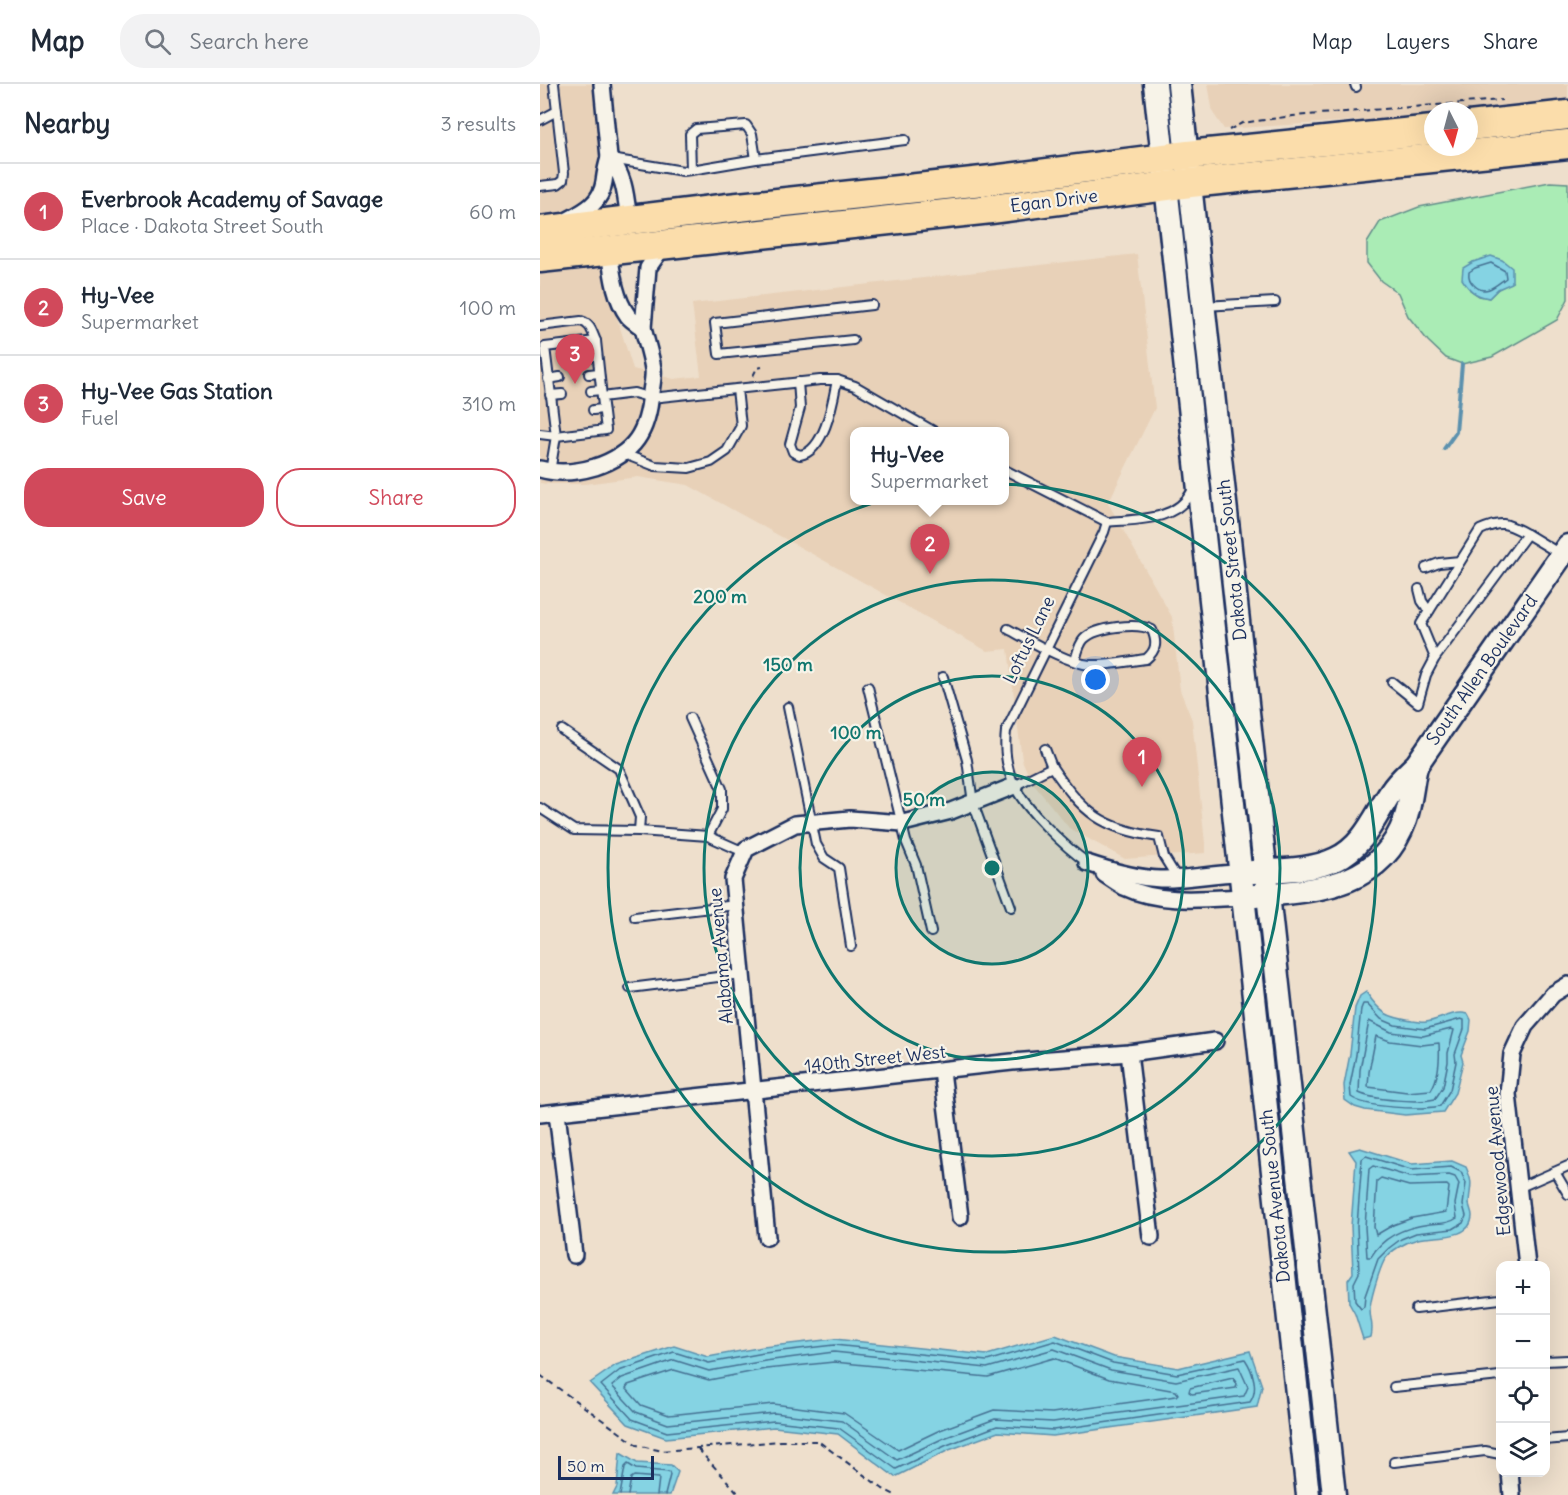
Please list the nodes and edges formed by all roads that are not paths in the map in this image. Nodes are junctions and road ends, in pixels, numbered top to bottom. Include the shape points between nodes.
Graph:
1 (554, 84) edge
2 (602, 84) edge
3 (1155, 84) edge
4 (1179, 84) edge
5 (557, 111) junction
6 (1568, 116) edge
7 (540, 120) edge
8 (1478, 125) edge
9 (1424, 131) edge
10 (905, 140) dead end
11 (1568, 144) edge
12 (609, 158) junction
13 (756, 159) junction
14 (691, 170) junction
15 (1176, 171) junction
16 (540, 186) edge
17 (545, 231) edge
18 (619, 235) junction
19 (667, 243) junction
20 (540, 258) edge
21 (1275, 302) dead end
22 (872, 305) dead end
23 (1204, 306) junction
24 (540, 326) edge
25 (643, 328) junction
26 (852, 340) dead end
27 (596, 341) junction
28 (599, 373) junction
29 (589, 374) dead end
30 (560, 377) dead end
31 (549, 379) junction
32 (837, 380) junction
33 (798, 382) junction
34 (737, 389) junction
35 (591, 392) dead end
36 (562, 394) dead end
37 (602, 394) junction
38 (550, 395) junction
39 (651, 398) junction
40 (603, 409) junction
41 (593, 410) dead end
42 (564, 413) dead end
43 (553, 414) junction
44 (926, 427) edge
45 (540, 434) edge
46 (556, 436) junction
47 (624, 454) junction
48 (545, 471) edge
49 (1009, 472) edge
50 (1197, 482) junction
51 (1107, 522) junction
52 (1527, 534) junction
53 (1565, 551) edge
54 (1461, 561) junction
55 (1426, 568) dead end
56 (1419, 589) dead end
57 (1429, 611) junction
58 (1008, 629) dead end
59 (1047, 649) junction
60 (1435, 658) junction
61 (1075, 661) junction
62 (943, 677) dead end
63 (1392, 682) dead end
64 (868, 687) dead end
65 (788, 707) dead end
66 (690, 718) dead end
67 (562, 730) dead end
68 (1045, 749) dead end
69 (1417, 764) junction
70 (1052, 767) junction
71 (1014, 786) junction
72 (973, 803) junction
73 (540, 808) edge
74 (812, 822) junction
75 (903, 823) junction
76 (639, 831) junction
77 (708, 836) junction
78 (744, 852) junction
79 (1093, 867) junction
80 (1267, 871) junction
81 (1240, 873) junction
82 (1177, 878) junction
83 (1269, 895) junction
84 (1242, 897) junction
85 (736, 905) junction
86 (1011, 907) dead end
87 (635, 917) dead end
88 (931, 932) dead end
89 (851, 946) dead end
90 (742, 974) junction
91 (1568, 985) edge
92 (630, 988) dead end
93 (1285, 1036) joint
94 (1215, 1041) dead end
95 (1129, 1053) junction
96 (942, 1071) junction
97 (754, 1091) junction
98 (557, 1113) junction
99 (540, 1114) edge
100 (1568, 1166) edge
101 (1555, 1172) junction
102 (1518, 1188) junction
103 (1568, 1194) edge
104 (960, 1217) dead end
105 (767, 1237) dead end
106 (1151, 1237) dead end
107 (574, 1255) dead end
108 (1526, 1261) edge
109 (1496, 1299) edge
110 (1416, 1309) dead end
111 (1568, 1360) edge
112 (1550, 1361) edge
113 (1496, 1376) edge
114 (1394, 1388) dead end
115 (1568, 1438) edge
116 (1550, 1440) edge
117 (1496, 1453) edge
118 (1394, 1462) dead end
119 (1510, 1477) edge
120 (1308, 1495) edge
121 (1334, 1495) edge
122 (1512, 1495) edge

1 - 5 lane
2 - 12 street
3 - 15 main road, Dakota Street South
4 - 15 main road, Dakota Street South
5 - 7 lane
5 - 16 lane via 563,180
6 - 8 highway
9 - 15 highway, Egan Drive
10 - 13 lane
11 - 15 highway, Egan Drive
12 - 14 lane
12 - 17 street via 596,202
12 - 18 street via 622,177
13 - 14 lane
13 - 14 lane via 752,134 746,125 696,129 690,134
15 - 18 highway, Egan Drive via 992,180 729,207
15 - 19 highway, Egan Drive via 991,209
15 - 23 main road, Dakota Street South
15 - 50 main road, Dakota Street South
17 - 18 highway, Egan Drive
18 - 19 highway, Egan Drive
18 - 20 highway, Egan Drive
18 - 25 street via 613,280 628,317
19 - 25 street via 648,268
21 - 23 lane
22 - 26 lane via 715,323 719,354
23 - 80 main road, Dakota Street South
24 - 27 lane via 581,321 591,328
25 - 39 street via 653,370
27 - 28 lane
27 - 31 lane via 545,347
28 - 29 lane
28 - 37 lane
30 - 31 lane
31 - 38 lane
32 - 33 lane
32 - 33 lane via 829,421 813,449 800,455 793,452 790,444 800,408
32 - 44 lane via 855,386
33 - 34 lane
34 - 39 lane
34 - 47 lane via 741,426 727,450 711,462 689,468 655,466
35 - 37 lane
36 - 38 lane
37 - 39 lane via 634,393
37 - 40 lane
38 - 43 lane
39 - 47 street via 642,434
40 - 41 lane
40 - 46 lane via 606,430
42 - 43 lane
43 - 46 lane
45 - 46 lane
46 - 48 lane
47 - 48 street via 585,470
49 - 51 lane
50 - 51 lane via 1189,497 1173,512 1161,517
50 - 81 main road, Dakota Street South
51 - 59 lane, Loftus Lane
52 - 53 lane
52 - 54 lane via 1497,522 1480,530
52 - 60 lane
53 - 69 main road, South Allen Boulevard
54 - 55 lane
54 - 57 lane
56 - 57 lane
57 - 60 lane via 1421,624
58 - 59 lane
59 - 61 lane
59 - 71 lane, Loftus Lane via 1005,730 1005,753
60 - 63 lane via 1418,703
61 - 61 lane via 1090,665 1146,658 1153,653 1157,641 1146,626 1096,632 1082,641
62 - 72 lane via 966,760
64 - 75 lane
65 - 74 lane
66 - 77 lane via 722,789 722,809
67 - 76 lane via 619,769 640,817
68 - 70 lane
69 - 80 main road, South Allen Boulevard via 1393,789 1360,841 1337,859
69 - 83 main road, South Allen Boulevard via 1406,817 1387,855 1341,883
70 - 71 lane
70 - 82 lane via 1088,812 1110,826 1159,837 1164,856
71 - 72 street
71 - 79 lane, Loftus Lane via 1043,824
72 - 75 street
72 - 86 lane
73 - 76 lane via 574,830
74 - 75 street via 850,819
74 - 78 street via 795,824
74 - 89 lane via 816,844 824,858 839,868
75 - 88 lane
76 - 77 lane
77 - 78 lane
78 - 85 street, Alabama Avenue via 733,879
79 - 82 street, Loftus Lane via 1128,875
79 - 84 street, Loftus Lane via 1124,887 1147,895 1173,899
80 - 81 main road, South Allen Boulevard
80 - 83 main road, Dakota Street South
81 - 82 street, Loftus Lane
81 - 84 main road, Dakota Street South
83 - 84 main road, South Allen Boulevard
83 - 93 main road, Dakota Street South
84 - 120 main road, Dakota Avenue South
85 - 87 lane
85 - 90 street, Alabama Avenue
90 - 92 lane
90 - 97 street, Alabama Avenue
91 - 102 street, Edgewood Avenue via 1552,993 1525,1026 1512,1054 1508,1094
93 - 121 main road, Dakota Avenue South
94 - 95 street, 140th Street West
95 - 96 street, 140th Street West
95 - 106 street
96 - 97 street, 140th Street West
96 - 104 street
97 - 98 street, 140th Street West
97 - 105 street, Alabama Avenue
98 - 99 street, 140th Street West
98 - 107 street
100 - 101 lane
101 - 102 lane
101 - 103 lane
102 - 108 street, Edgewood Avenue
109 - 110 lane
111 - 112 lane
113 - 114 lane
115 - 116 lane
117 - 118 lane via 1485,1451
119 - 122 street

